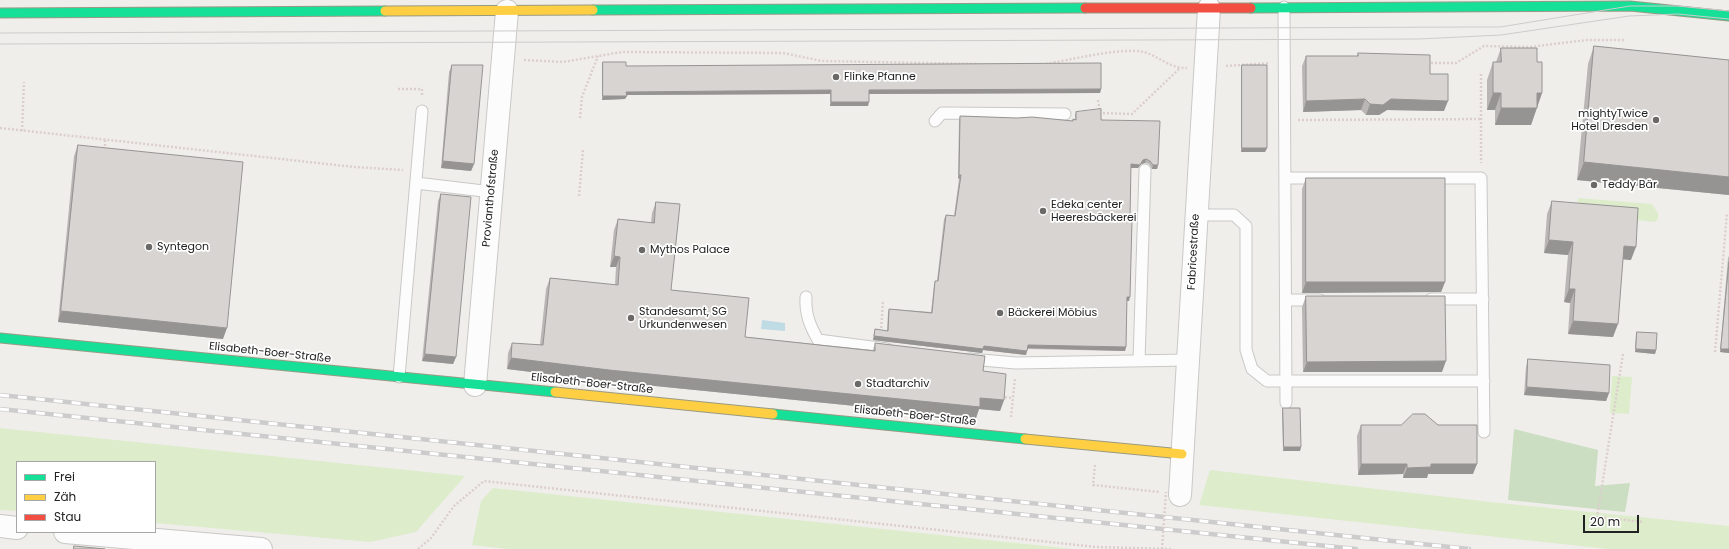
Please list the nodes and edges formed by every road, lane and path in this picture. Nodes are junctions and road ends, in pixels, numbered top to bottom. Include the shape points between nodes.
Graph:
1 (295, 0) edge
2 (1209, 4) edge
3 (813, 5) edge
4 (56, 6) edge
5 (465, 6) edge
6 (1284, 7) junction
7 (507, 11) junction
8 (302, 12) junction
9 (0, 13) edge
10 (1729, 16) edge
11 (1626, 40) dead end
12 (598, 56) junction
13 (503, 59) junction
14 (1285, 63) junction
15 (1425, 63) edge
16 (982, 64) edge
17 (1045, 64) edge
18 (1205, 67) junction
19 (1180, 68) junction
20 (1481, 74) dead end
21 (24, 82) dead end
22 (398, 89) dead end
23 (1098, 100) dead end
24 (422, 111) joint
25 (1100, 113) junction
26 (1065, 114) joint
27 (580, 118) dead end
28 (1481, 119) junction
29 (1285, 120) junction
30 (935, 121) dead end
31 (0, 128) edge
32 (22, 131) junction
33 (106, 140) junction
34 (583, 150) dead end
35 (105, 152) edge
36 (391, 169) dead end
37 (1145, 170) dead end
38 (1286, 178) junction
39 (1482, 178) junction
40 (416, 183) junction
41 (492, 192) junction
42 (579, 196) dead end
43 (1727, 213) dead end
44 (1197, 215) junction
45 (806, 297) dead end
46 (1420, 299) edge
47 (1483, 299) junction
48 (883, 300) dead end
49 (1286, 300) junction
50 (1333, 300) edge
51 (0, 338) edge
52 (880, 348) junction
53 (896, 350) edge
54 (1715, 352) dead end
55 (1623, 354) dead end
56 (958, 358) edge
57 (1188, 360) junction
58 (1139, 361) junction
59 (1016, 363) junction
60 (400, 377) junction
61 (1286, 382) junction
62 (1484, 382) junction
63 (475, 385) junction
64 (1001, 397) edge
65 (1013, 398) junction
66 (1286, 403) dead end
67 (1484, 432) dead end
68 (1010, 437) junction
69 (1097, 446) junction
70 (1182, 454) junction
71 (1173, 494) junction
72 (1644, 522) dead end
73 (0, 526) edge
74 (16, 528) edge
75 (77, 533) edge
76 (262, 549) edge
77 (418, 549) edge
78 (1162, 549) edge
79 (1172, 549) edge

1 - 8 lane
2 - 3 main road
2 - 6 main road
2 - 18 street, Fabricestraße
3 - 7 main road
4 - 8 main road
4 - 9 main road
5 - 7 main road
5 - 8 main road
6 - 10 main road via 1630,6
6 - 14 lane
7 - 13 street, Provianthofstraße
11 - 15 path via 1587,40 1530,47 1484,46 1456,63
12 - 13 path via 563,62
12 - 16 path via 622,52 783,53 822,61
12 - 27 path via 582,97
13 - 41 street, Provianthofstraße
14 - 18 path
14 - 29 lane
17 - 19 path via 1116,53 1143,52
18 - 19 path
18 - 44 street, Fabricestraße
19 - 25 path via 1132,114
20 - 28 path
21 - 32 path
22 - 24 path via 422,89
23 - 25 path
24 - 40 lane
25 - 26 path
26 - 30 lane via 942,113
28 - 29 path
28 - 39 path
29 - 38 lane
31 - 32 path
32 - 33 path
33 - 35 path
33 - 36 path
34 - 42 path
37 - 58 lane
38 - 39 lane
38 - 49 lane
39 - 47 lane
40 - 41 lane
40 - 60 lane
41 - 63 street, Provianthofstraße
43 - 54 path
44 - 57 street, Fabricestraße
44 - 61 lane via 1234,215 1246,226 1246,350 1252,369 1267,381
45 - 52 lane via 809,324 818,340
46 - 47 lane
47 - 62 lane
48 - 52 path
49 - 50 lane
49 - 61 lane
51 - 60 main road, Elisabeth-Boer-Straße
52 - 53 lane
55 - 72 path via 1597,517
56 - 59 lane
57 - 58 lane
57 - 70 street, Fabricestraße
58 - 59 lane
59 - 65 path
60 - 63 main road, Elisabeth-Boer-Straße
61 - 62 lane
61 - 66 lane
62 - 67 lane
63 - 68 main road, Elisabeth-Boer-Straße
64 - 65 path
65 - 68 path
68 - 69 main road, Elisabeth-Boer-Straße
69 - 70 main road, Elisabeth-Boer-Straße
69 - 71 path via 1093,485
70 - 71 street, Fabricestraße
71 - 78 path, bridge
73 - 74 street
75 - 76 street
77 - 79 path via 431,538 454,506 484,481 1096,547

